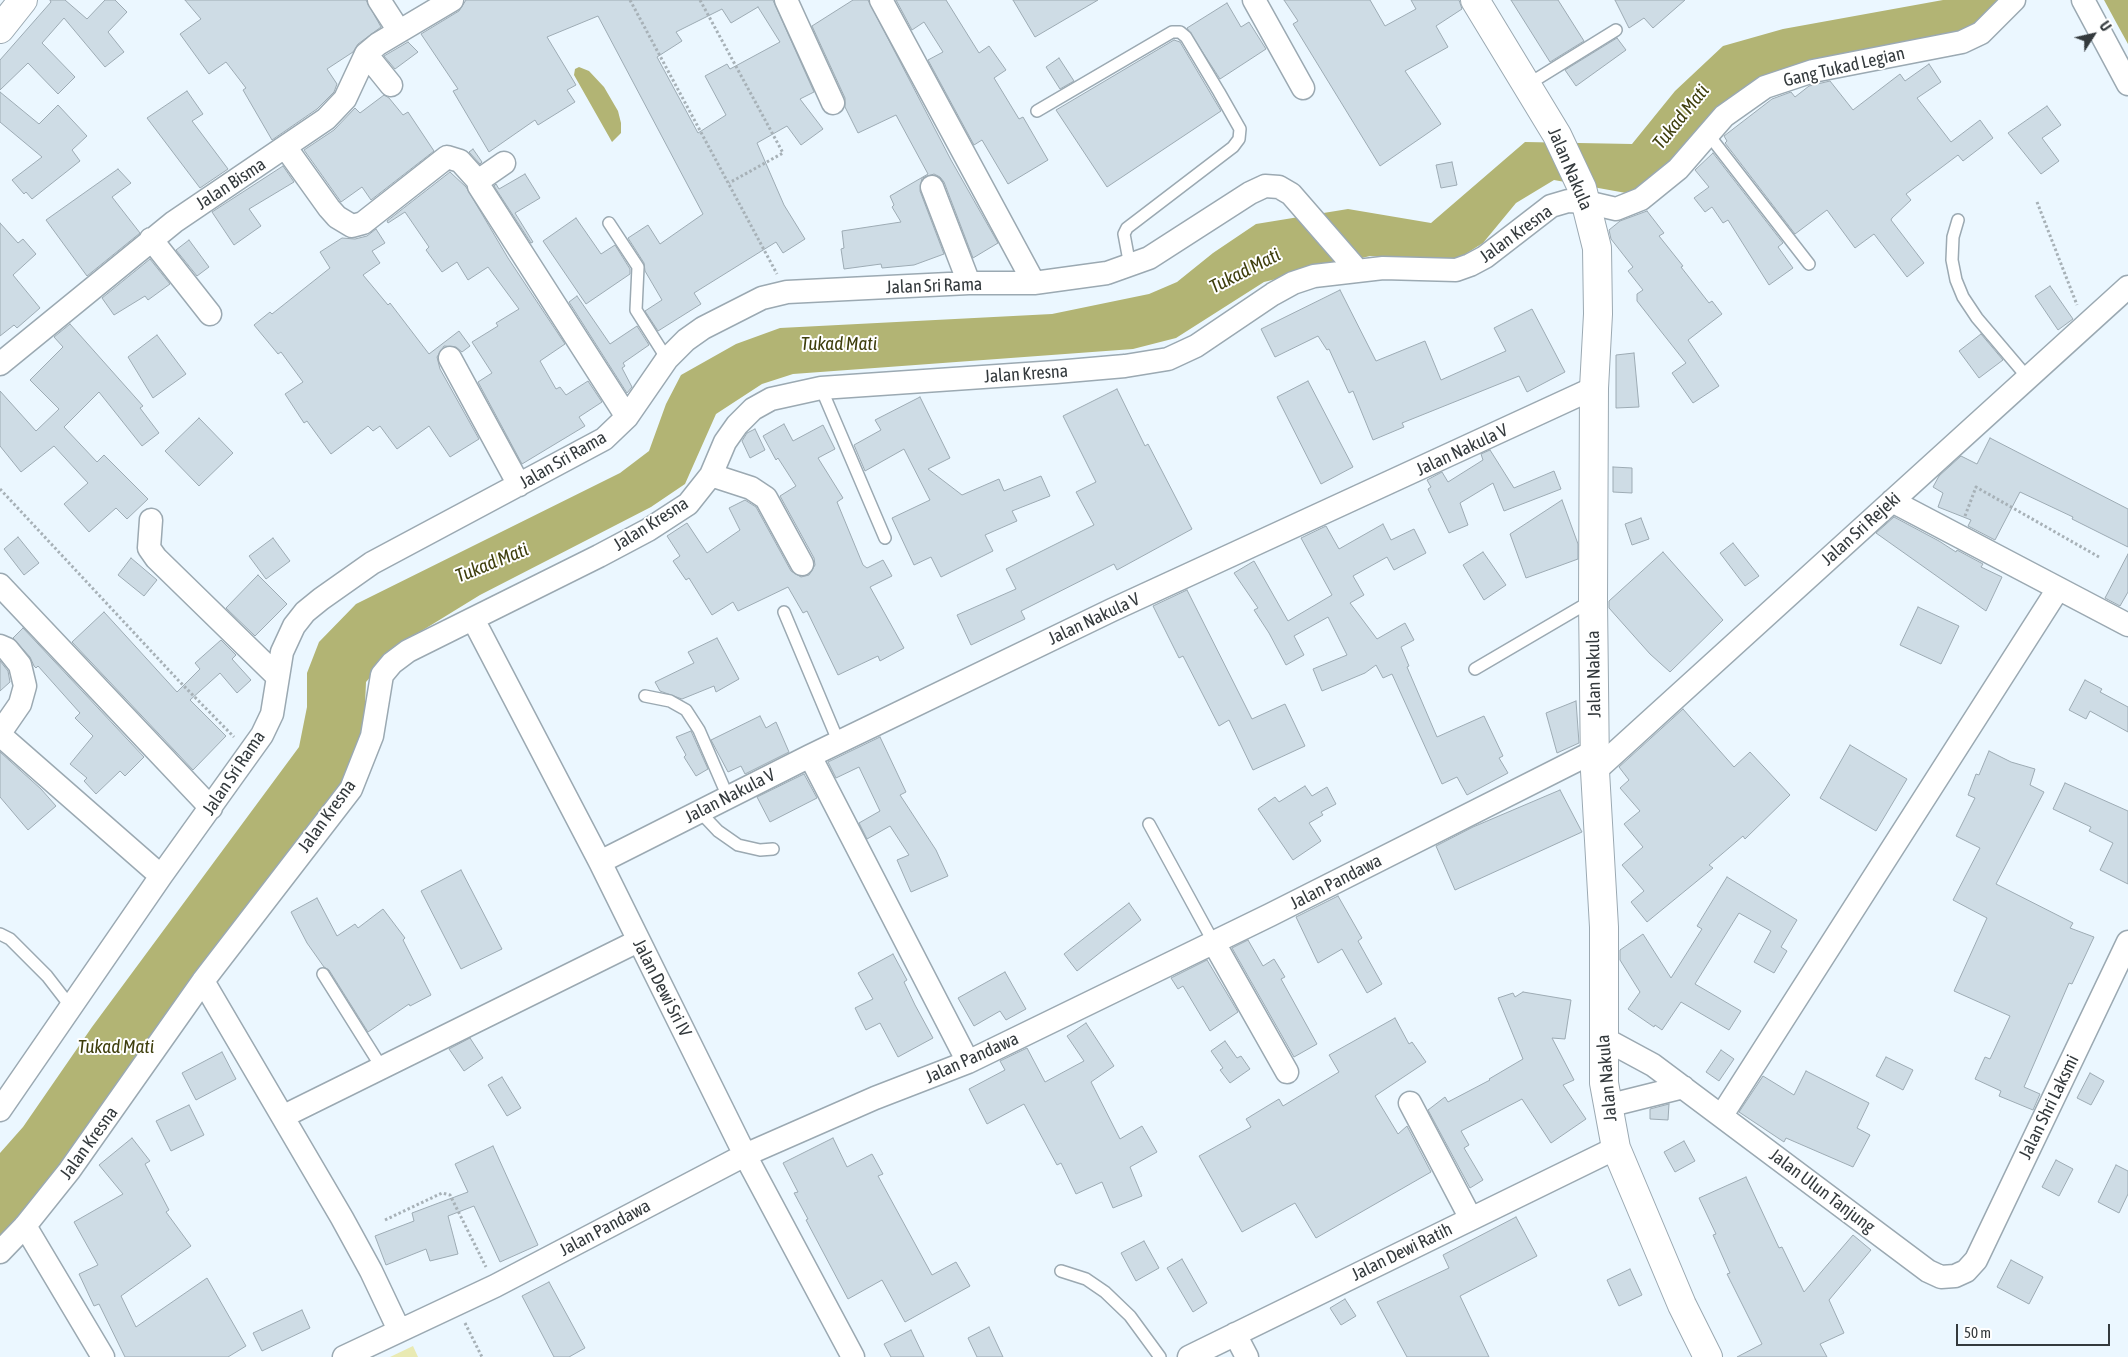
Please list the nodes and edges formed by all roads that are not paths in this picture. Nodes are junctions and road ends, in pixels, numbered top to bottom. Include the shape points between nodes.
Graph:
1 (23, 0) edge
2 (379, 0) edge
3 (452, 0) edge
4 (786, 0) edge
5 (881, 0) edge
6 (1254, 0) edge
7 (1475, 0) edge
8 (2014, 0) edge
9 (2083, 0) edge
10 (0, 28) edge
11 (1616, 30) dead end
12 (399, 31) junction
13 (366, 54) junction
14 (2128, 84) edge
15 (391, 85) dead end
16 (1528, 85) junction
17 (1303, 88) dead end
18 (833, 103) dead end
19 (1037, 111) dead end
20 (1708, 134) junction
21 (286, 148) junction
22 (504, 162) dead end
23 (478, 181) junction
24 (932, 187) dead end
25 (1584, 195) junction
26 (1958, 220) dead end
27 (609, 223) dead end
28 (151, 239) junction
29 (1809, 264) dead end
30 (1130, 266) junction
31 (1354, 267) junction
32 (1034, 283) junction
33 (969, 284) junction
34 (2128, 288) edge
35 (210, 314) dead end
36 (450, 358) dead end
37 (667, 359) junction
38 (0, 364) edge
39 (2028, 378) junction
40 (821, 388) junction
41 (1594, 388) junction
42 (627, 417) junction
43 (711, 475) junction
44 (519, 485) junction
45 (1892, 501) junction
46 (152, 520) dead end
47 (885, 538) dead end
48 (802, 564) dead end
49 (0, 585) edge
50 (2058, 589) junction
51 (1593, 600) junction
52 (784, 612) dead end
53 (473, 619) junction
54 (2128, 624) edge
55 (0, 646) edge
56 (1475, 669) dead end
57 (277, 676) junction
58 (645, 696) dead end
59 (0, 734) edge
60 (839, 743) junction
61 (810, 756) junction
62 (1595, 761) junction
63 (728, 797) junction
64 (211, 808) junction
65 (700, 812) junction
66 (1149, 824) dead end
67 (773, 849) dead end
68 (600, 862) junction
69 (161, 876) junction
70 (0, 934) edge
71 (638, 941) junction
72 (2128, 942) edge
73 (1214, 943) junction
74 (323, 974) dead end
75 (203, 981) junction
76 (71, 1007) junction
77 (1603, 1038) junction
78 (968, 1062) junction
79 (382, 1068) junction
80 (1287, 1072) dead end
81 (1683, 1087) junction
82 (1410, 1103) dead end
83 (1607, 1106) junction
84 (0, 1110) edge
85 (284, 1116) junction
86 (1722, 1116) junction
87 (1616, 1148) junction
88 (745, 1155) junction
89 (1471, 1218) junction
90 (25, 1226) junction
91 (0, 1252) edge
92 (1061, 1271) dead end
93 (1966, 1271) joint
94 (399, 1330) junction
95 (1235, 1334) junction
96 (102, 1357) edge
97 (344, 1357) edge
98 (852, 1357) edge
99 (1160, 1357) edge
100 (1189, 1357) edge
101 (1247, 1357) edge
102 (1708, 1357) edge

1 - 10 main road
2 - 12 street
3 - 12 street, Jalan Bisma
4 - 18 street
5 - 32 street
6 - 17 street
7 - 16 main road, Jalan Nakula
8 - 20 street, Gang Tukad Legian via 1981,33 1962,42 1813,71 1765,87 1724,116
9 - 14 street
11 - 16 lane
12 - 13 street, Jalan Bisma
13 - 15 street
13 - 21 street, Jalan Bisma via 346,99 336,111
16 - 25 main road, Jalan Nakula via 1557,136
19 - 30 lane via 1172,32 1180,32 1186,37 1219,92 1240,129 1239,139 1233,147 1127,228 1124,234
20 - 25 street, Gang Tukad Legian via 1678,169 1641,199 1616,209
20 - 29 lane
21 - 23 street via 329,208 352,226 363,223 447,157 460,161
21 - 28 street, Jalan Bisma
22 - 23 street
23 - 42 street
24 - 33 street
25 - 31 street, Jalan Kresna via 1551,206 1485,257 1463,268
25 - 41 main road, Jalan Nakula via 1597,248
26 - 39 lane via 1952,260 1963,297
27 - 37 lane via 638,267 636,310
28 - 35 street
28 - 38 street, Jalan Bisma
30 - 31 street, Jalan Sri Rama via 1149,258 1265,186 1279,187 1291,194
30 - 32 street, Jalan Sri Rama via 1084,277
31 - 40 street, Jalan Kresna via 1293,283 1254,305 1196,346 1168,359 1056,372
32 - 33 street, Jalan Sri Rama
33 - 37 street, Jalan Sri Rama via 787,292 762,298 730,312 686,340
34 - 39 street, Jalan Sri Rejeki
36 - 44 street
37 - 42 street, Jalan Sri Rama
39 - 45 street, Jalan Sri Rejeki
40 - 43 street, Jalan Kresna via 771,399 753,409 725,442
40 - 47 lane
41 - 51 main road, Jalan Nakula
41 - 60 street, Jalan Nakula V via 1112,610
42 - 44 street, Jalan Sri Rama via 604,439
43 - 48 street via 751,488 766,498
43 - 53 street, Jalan Kresna via 688,504 648,530
44 - 57 street, Jalan Sri Rama via 372,563 321,599 294,626 282,652
45 - 50 street
45 - 62 street, Jalan Sri Rejeki
46 - 57 street via 149,548 156,558
49 - 64 street
50 - 54 street
50 - 86 street
51 - 56 lane
51 - 62 main road, Jalan Nakula
52 - 60 lane
53 - 68 street, Jalan Dewi Sri IV
53 - 75 street, Jalan Kresna via 408,651 382,676 372,736 351,789
55 - 59 street via 7,649 20,666 25,686 20,704
57 - 64 street, Jalan Sri Rama via 272,714 251,753
58 - 63 lane via 670,701 686,710 699,730
59 - 69 street
60 - 61 street, Jalan Nakula V
61 - 63 street, Jalan Nakula V
61 - 78 street
62 - 73 street, Jalan Pandawa
62 - 77 main road, Jalan Nakula via 1604,928
63 - 65 street, Jalan Nakula V
64 - 69 street, Jalan Sri Rama
65 - 67 lane via 718,832 738,845
65 - 68 street, Jalan Nakula V
66 - 73 lane
68 - 71 street, Jalan Dewi Sri IV
69 - 76 street, Jalan Sri Rama
70 - 76 lane via 10,939 47,976
71 - 79 street
71 - 88 street, Jalan Dewi Sri IV
72 - 93 street, Jalan Shri Laksmi via 1976,1260
73 - 78 street, Jalan Pandawa
73 - 80 street
74 - 79 lane
75 - 85 street
75 - 90 street, Jalan Kresna via 69,1171
76 - 84 street, Jalan Sri Rama
77 - 81 street, Jalan Ulun Tanjung via 1637,1055
77 - 83 main road, Jalan Nakula
78 - 88 street, Jalan Pandawa via 875,1098
79 - 85 street
81 - 83 street
81 - 86 street, Jalan Ulun Tanjung
82 - 89 street
83 - 87 main road, Jalan Nakula
85 - 94 street via 371,1271
86 - 93 street, Jalan Ulun Tanjung via 1928,1271 1941,1277
87 - 89 street, Jalan Dewi Ratih
87 - 102 main road, Jalan Nakula via 1674,1287
88 - 94 street, Jalan Pandawa via 495,1286
88 - 98 street, Jalan Dewi Sri IV
89 - 95 street, Jalan Dewi Ratih
90 - 91 street, Jalan Kresna
90 - 96 street
92 - 99 lane via 1086,1279 1109,1296 1130,1316
94 - 97 street, Jalan Pandawa
95 - 100 street, Jalan Dewi Ratih
95 - 101 street

